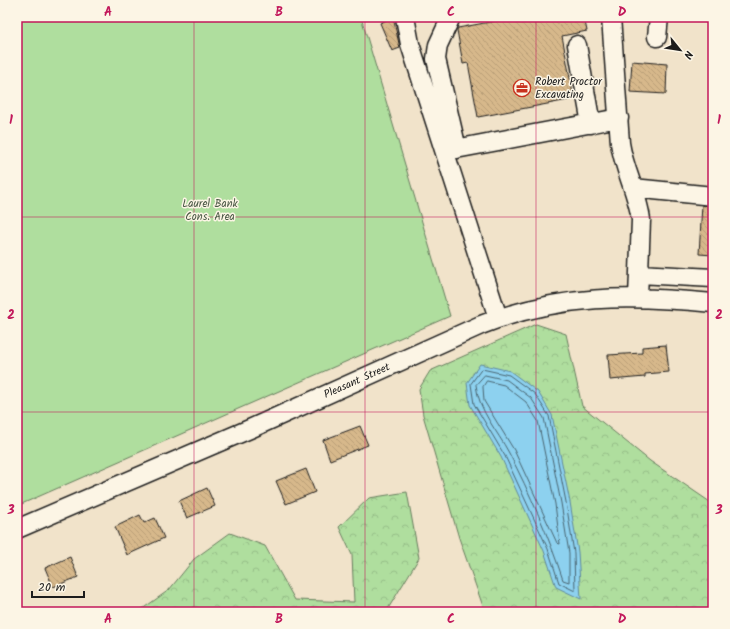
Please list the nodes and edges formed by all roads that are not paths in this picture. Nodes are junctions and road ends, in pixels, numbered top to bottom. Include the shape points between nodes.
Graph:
1 (405, 17) edge
2 (451, 17) edge
3 (611, 17) edge
4 (659, 17) edge
5 (657, 37) dead end
6 (577, 45) dead end
7 (619, 118) junction
8 (591, 124) junction
9 (451, 150) junction
10 (632, 188) junction
11 (713, 196) edge
12 (639, 274) junction
13 (713, 278) edge
14 (638, 298) junction
15 (713, 303) edge
16 (498, 318) junction
17 (17, 529) edge

1 - 9 street via 410,44
2 - 9 street via 438,45 436,59
3 - 7 street
4 - 5 street
6 - 8 street
7 - 8 street
7 - 10 street via 622,157
8 - 9 street
9 - 16 street
10 - 11 street
10 - 12 street via 641,220
12 - 13 street
12 - 14 street
14 - 15 street, Pleasant Street
14 - 16 street, Pleasant Street via 558,302
16 - 17 street, Pleasant Street

